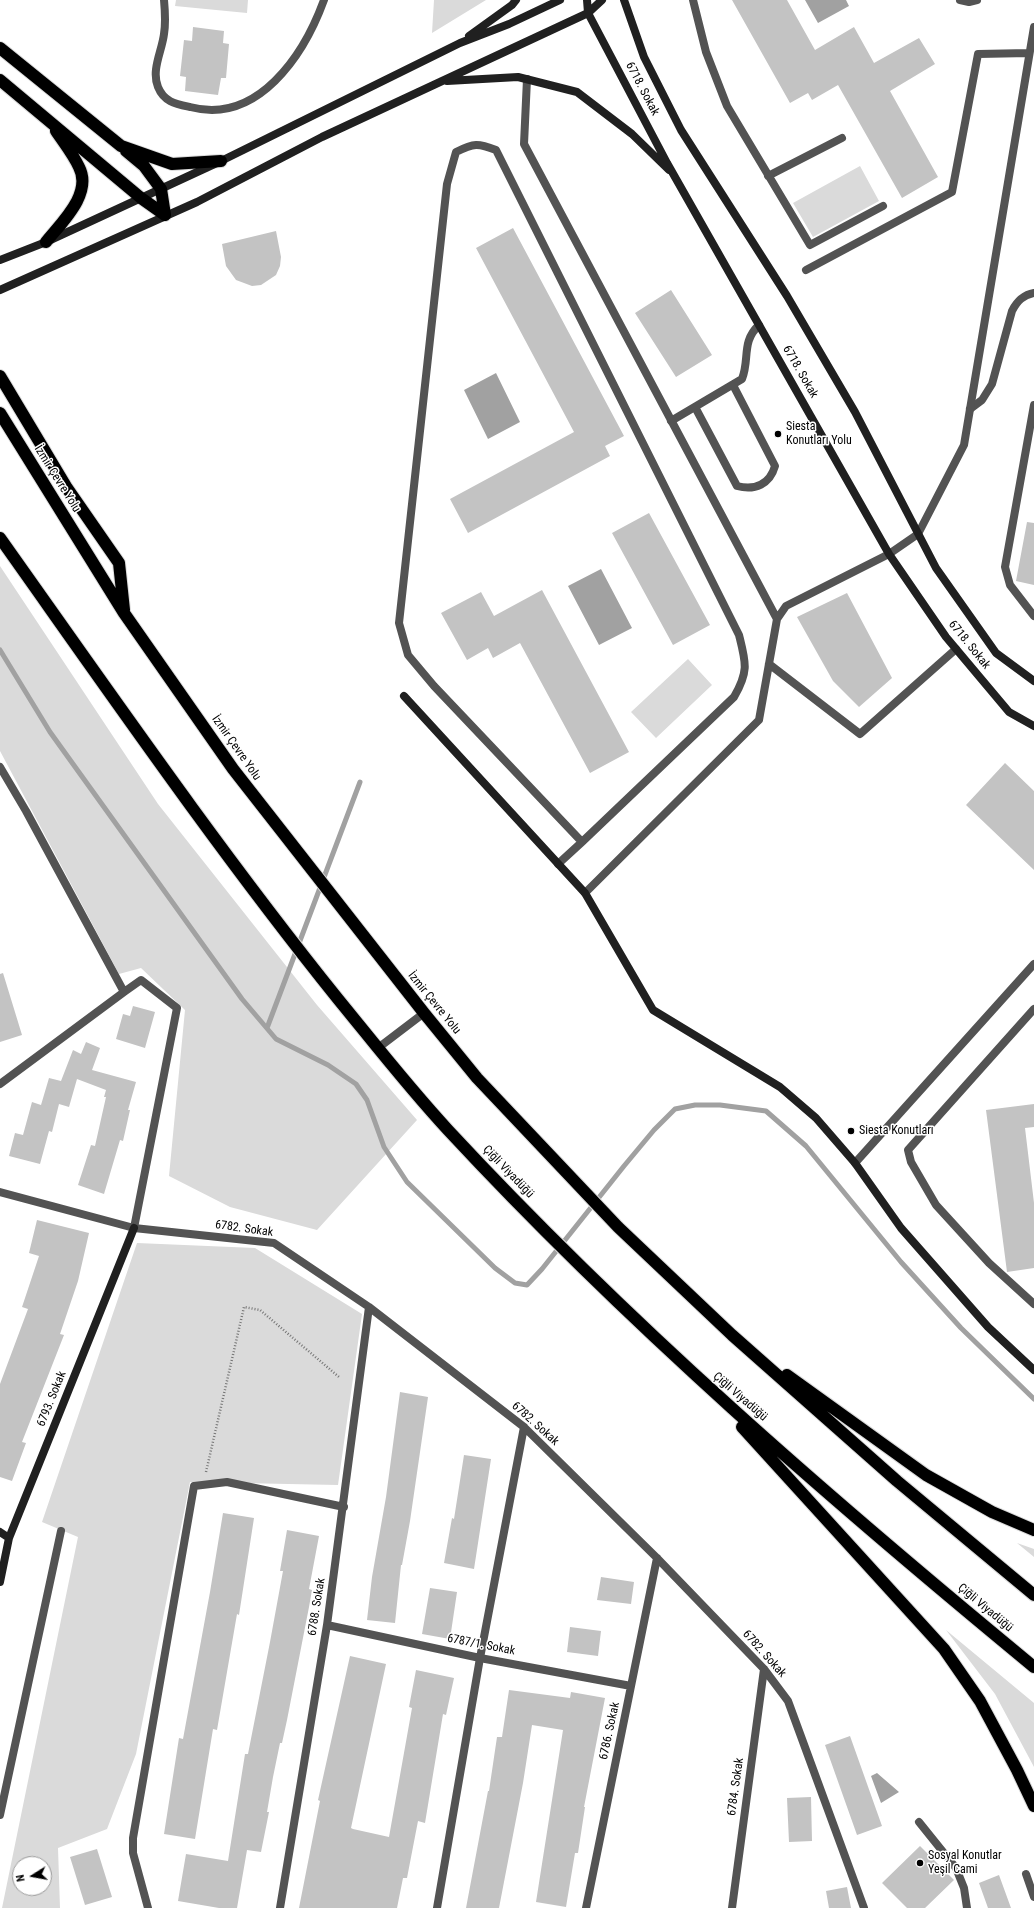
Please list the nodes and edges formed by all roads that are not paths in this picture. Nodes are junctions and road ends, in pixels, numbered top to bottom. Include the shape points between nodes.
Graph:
1 (164, 0) edge
2 (324, 0) edge
3 (516, 0) edge
4 (560, 0) edge
5 (587, 0) edge
6 (602, 0) edge
7 (624, 0) edge
8 (693, 0) edge
9 (960, 0) edge
10 (977, 0) edge
11 (588, 13) junction
12 (1034, 27) edge
13 (460, 43) junction
14 (0, 48) edge
15 (1029, 53) junction
16 (527, 79) junction
17 (0, 80) edge
18 (442, 81) junction
19 (50, 121) junction
20 (842, 138) dead end
21 (121, 146) junction
22 (221, 161) junction
23 (768, 176) junction
24 (676, 177) junction
25 (161, 189) junction
26 (141, 198) junction
27 (882, 206) dead end
28 (165, 215) junction
29 (46, 242) junction
30 (0, 260) edge
31 (806, 270) dead end
32 (0, 290) edge
33 (1034, 293) edge
34 (759, 325) junction
35 (0, 376) edge
36 (733, 385) junction
37 (1034, 405) edge
38 (695, 407) junction
39 (970, 409) junction
40 (0, 413) edge
41 (671, 421) junction
42 (918, 534) junction
43 (0, 538) edge
44 (889, 554) junction
45 (124, 613) junction
46 (1034, 616) edge
47 (776, 619) junction
48 (956, 649) junction
49 (769, 664) junction
50 (1034, 681) edge
51 (404, 696) dead end
52 (1034, 726) edge
53 (0, 767) edge
54 (582, 842) junction
55 (558, 864) junction
56 (585, 894) junction
57 (1034, 964) edge
58 (124, 992) junction
59 (1034, 1009) edge
60 (424, 1013) junction
61 (378, 1048) junction
62 (0, 1084) edge
63 (854, 1163) junction
64 (0, 1192) edge
65 (134, 1228) junction
66 (1034, 1304) edge
67 (369, 1308) junction
68 (732, 1335) junction
69 (1034, 1370) edge
70 (696, 1378) junction
71 (524, 1427) junction
72 (344, 1507) junction
73 (1034, 1530) edge
74 (60, 1531) dead end
75 (0, 1532) edge
76 (9, 1538) junction
77 (657, 1558) junction
78 (0, 1582) edge
79 (1034, 1595) edge
80 (327, 1625) junction
81 (480, 1658) junction
82 (1034, 1667) edge
83 (764, 1669) junction
84 (631, 1686) junction
85 (1034, 1806) edge
86 (0, 1816) edge
87 (918, 1822) dead end
88 (1026, 1874) dead end
89 (1034, 1897) edge
90 (148, 1908) edge
91 (280, 1908) edge
92 (437, 1908) edge
93 (586, 1908) edge
94 (732, 1908) edge
95 (864, 1908) edge
96 (967, 1908) edge

1 - 2 street via 165,31 156,69 158,86 170,102 202,110 244,103 255,98 272,84 300,51
3 - 13 street
4 - 13 street
5 - 11 street, 6718. Sokak
6 - 11 street
7 - 42 street, 6718. Sokak via 644,57 681,130 791,303 855,412
8 - 23 street via 706,52 720,91
9 - 10 street
11 - 18 street
11 - 24 street, 6718. Sokak
12 - 15 street
13 - 22 street
14 - 21 highway
15 - 31 street via 978,54 952,192
15 - 39 street
16 - 18 street via 518,77
16 - 24 street via 577,92 632,134
16 - 41 street via 524,144
17 - 19 highway
18 - 28 street via 322,137 197,202
19 - 26 highway
19 - 29 highway via 80,168 82,187 75,207
20 - 23 street
21 - 22 highway via 172,164
21 - 25 highway via 144,166
22 - 25 street
23 - 27 street via 810,245
24 - 34 street, 6718. Sokak
25 - 26 street
25 - 28 highway
26 - 28 highway
26 - 29 street
28 - 32 street
29 - 30 street
33 - 39 street via 1016,303 992,384 982,400
34 - 36 street via 748,340 747,364 742,379
34 - 44 street, 6718. Sokak
35 - 45 highway via 67,488 119,563
36 - 38 street
36 - 38 street via 775,466 770,478 760,486 738,486
37 - 46 street via 1005,567 1010,585
38 - 41 street
39 - 42 street via 964,445
40 - 45 highway, İzmir Çevre Yolu
41 - 47 street
42 - 44 street
42 - 50 street, 6718. Sokak via 936,568 996,653
43 - 61 highway via 262,903
44 - 47 street via 786,606
44 - 48 street, 6718. Sokak
45 - 60 highway, İzmir Çevre Yolu via 259,804
47 - 49 street
48 - 49 street via 860,734
48 - 52 street, 6718. Sokak via 1009,712
49 - 56 street via 759,720
51 - 55 street
53 - 58 street
54 - 54 street via 734,697 744,680 746,663 735,628 496,150 471,145 456,152 447,184 399,623 408,656
54 - 55 street
55 - 56 street
56 - 63 street via 654,1010 780,1087 816,1118
57 - 63 street
58 - 62 street
58 - 65 street via 141,980 176,1008
59 - 66 street via 908,1150 911,1162 936,1205 989,1263
60 - 61 street
60 - 68 highway, İzmir Çevre Yolu via 477,1078 618,1227
61 - 70 highway, Çiğli Viyadüğü via 446,1128 572,1258
63 - 69 street via 901,1228 988,1327
64 - 65 street, 6782. Sokak
65 - 67 street, 6782. Sokak via 274,1243
65 - 76 street, 6793. Sokak
67 - 71 street, 6782. Sokak
67 - 72 street, 6788. Sokak
68 - 73 highway via 926,1474 992,1512
68 - 79 highway via 897,1481
70 - 82 highway, Çiğli Viyadüğü via 855,1517
70 - 85 highway via 944,1649 980,1700 1018,1770
71 - 77 street, 6782. Sokak
71 - 81 street
72 - 80 street, 6788. Sokak
72 - 90 street via 227,1482 194,1486 133,1838 133,1853
74 - 86 street
75 - 76 street
76 - 78 street, 6793. Sokak
77 - 83 street, 6782. Sokak
77 - 84 street, 6786. Sokak
80 - 81 street, 6787/1. Sokak
80 - 91 street, 6788. Sokak
81 - 84 street, 6787/1. Sokak
81 - 92 street
83 - 94 street, 6784. Sokak
83 - 95 street, 6782. Sokak via 788,1701
84 - 93 street, 6786. Sokak
87 - 96 street via 956,1868 964,1888
88 - 89 street

